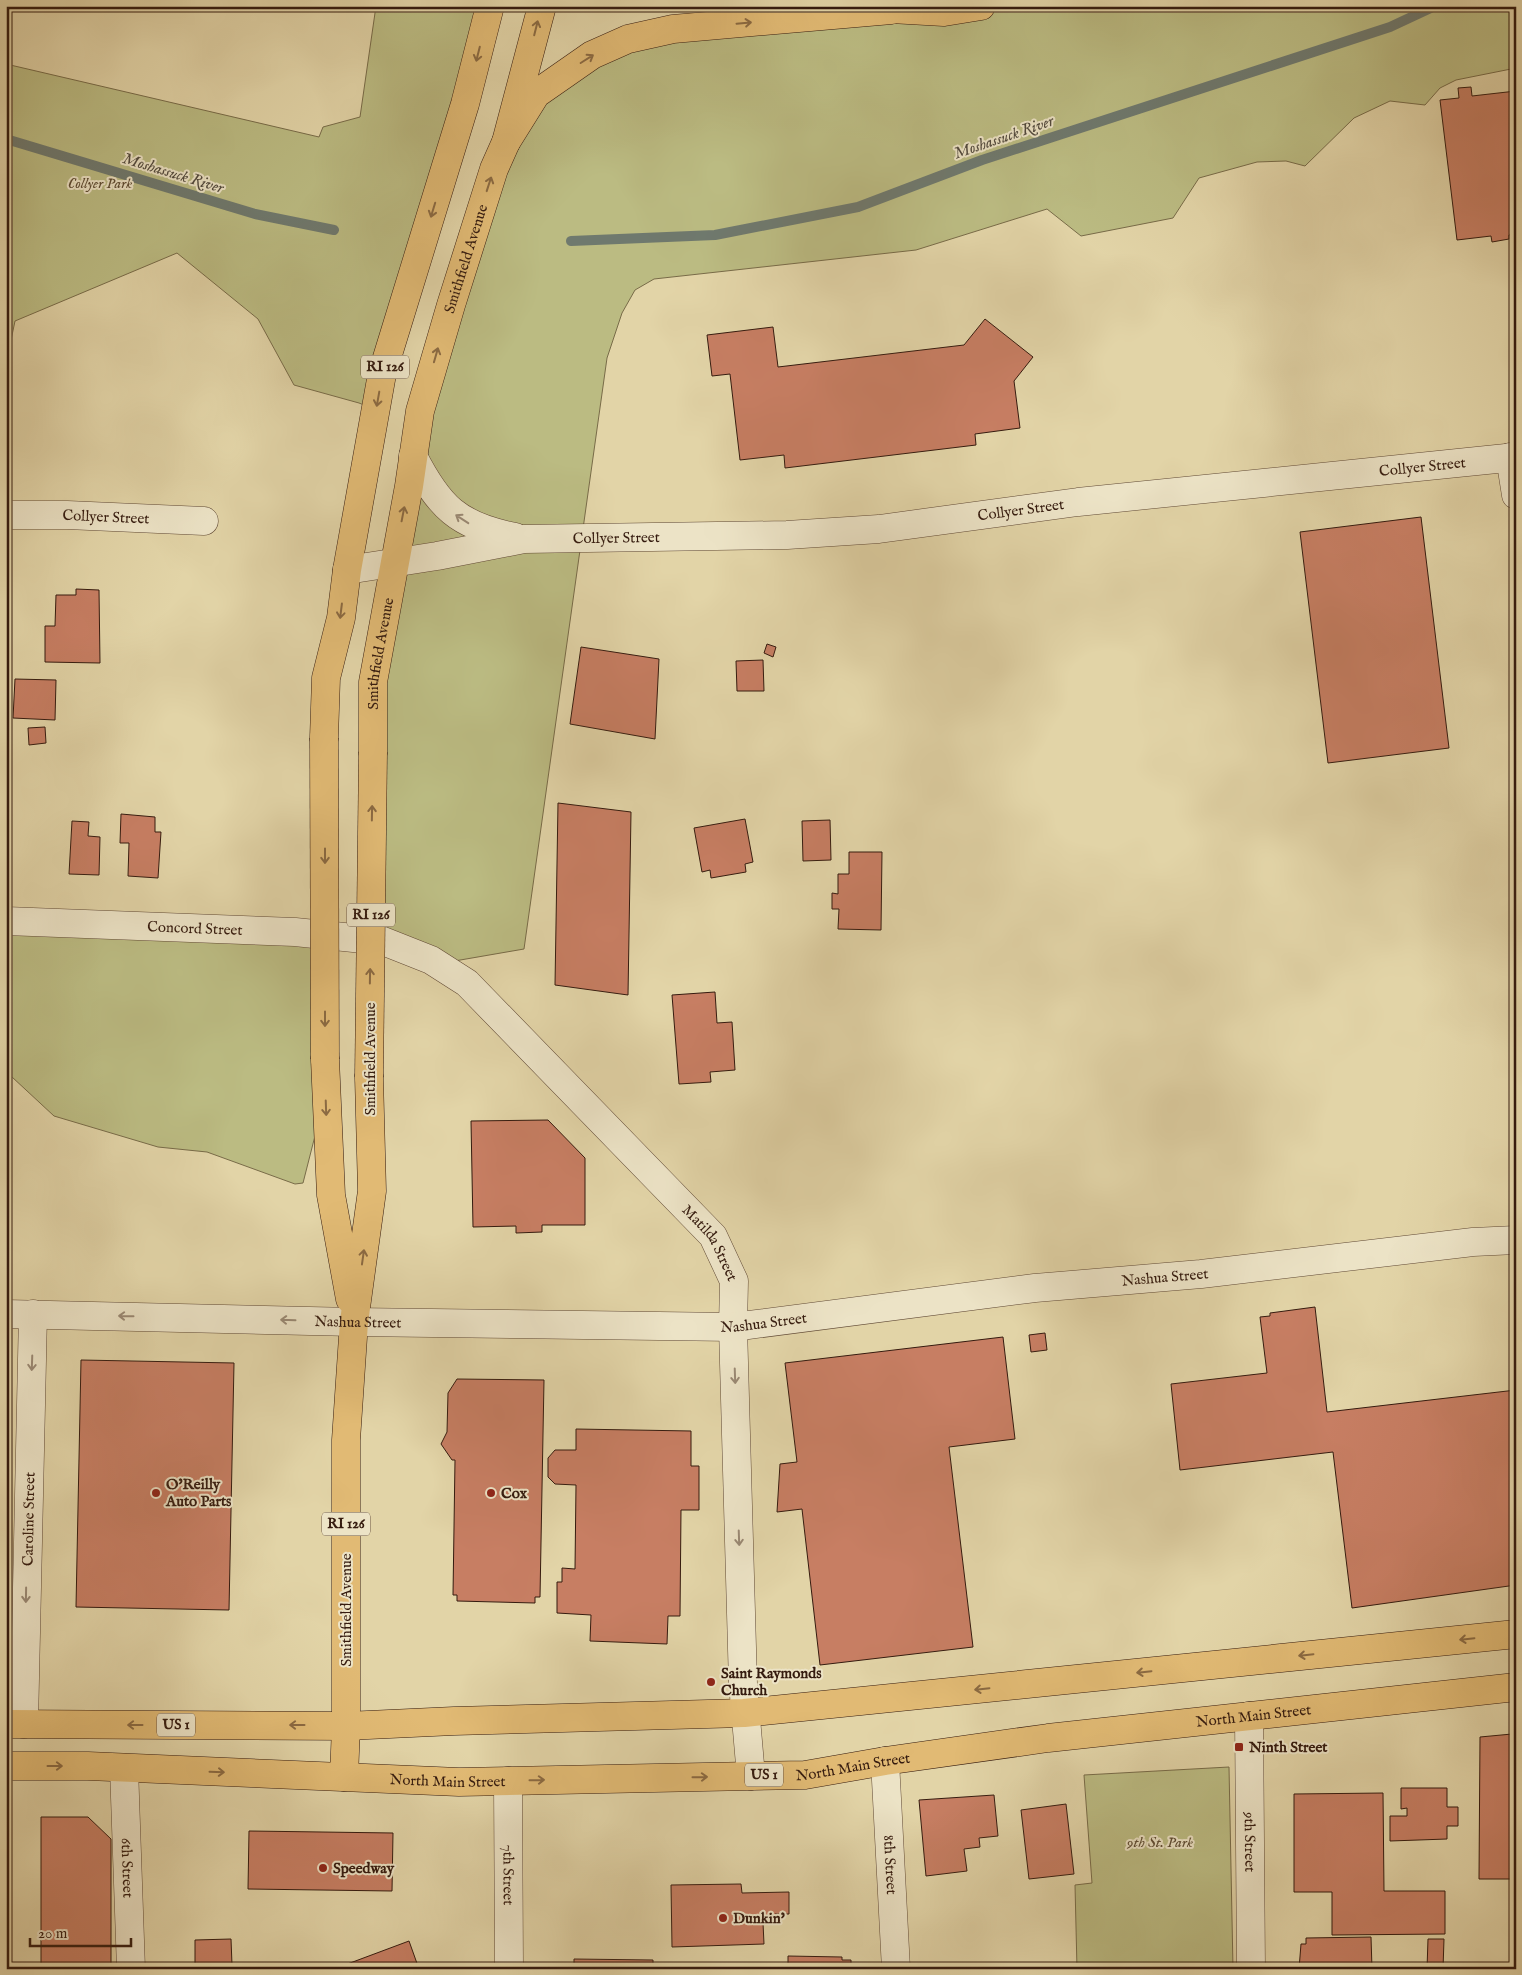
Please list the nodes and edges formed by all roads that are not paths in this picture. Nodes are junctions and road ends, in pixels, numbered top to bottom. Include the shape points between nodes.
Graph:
1 (490, 6) edge
2 (542, 6) edge
3 (857, 6) edge
4 (981, 6) edge
5 (891, 10) junction
6 (506, 142) junction
7 (413, 456) junction
8 (1513, 457) edge
9 (1516, 495) edge
10 (6, 515) edge
11 (204, 521) dead end
12 (524, 539) junction
13 (394, 562) junction
14 (346, 570) junction
15 (6, 921) edge
16 (383, 941) joint
17 (1516, 1240) edge
18 (6, 1314) edge
19 (33, 1314) junction
20 (354, 1322) junction
21 (734, 1327) junction
22 (1516, 1634) edge
23 (1516, 1687) edge
24 (744, 1713) junction
25 (1249, 1716) junction
26 (15, 1724) edge
27 (346, 1726) junction
28 (885, 1761) junction
29 (6, 1766) edge
30 (124, 1768) junction
31 (751, 1776) junction
32 (344, 1777) junction
33 (508, 1781) junction
34 (131, 1969) edge
35 (509, 1969) edge
36 (896, 1969) edge
37 (1252, 1969) edge

1 -> 14 main road, Smithfield Avenue / RI 126 via 465,104 382,374
6 -> 2 main road, Smithfield Avenue / RI 126
3 - 5 main road
4 - 5 main road via 944,12
6 -> 5 main road via 536,94 592,55 628,39 673,29
7 -> 6 main road, Smithfield Avenue / RI 126 via 420,411 451,305 494,169
12 -> 7 street, Collyer Street via 493,533 471,525 455,514 425,481
13 -> 7 main road, Smithfield Avenue / RI 126
8 - 9 street
8 - 12 street, Collyer Street via 1078,502 879,529 787,535
10 - 11 street, Collyer Street
12 - 13 street, Collyer Street
13 - 14 street, Collyer Street
20 -> 13 main road, Smithfield Avenue / RI 126, bridge via 372,1192 369,1077 373,682
14 -> 20 main road, Smithfield Avenue / RI 126, bridge via 341,618 326,678 325,1059 331,1195
15 - 16 street, Concord Street via 295,932
16 - 21 street, Matilda Street via 431,960 467,983 713,1236 734,1281
17 - 21 street, Nashua Street via 1473,1242 1201,1274 1035,1288
18 - 19 street, Nashua Street
20 -> 19 street, Nashua Street
19 -> 26 street, Caroline Street
20 - 21 street, Nashua Street
20 - 27 main road, Smithfield Avenue / RI 126 via 346,1440
21 -> 24 street, Matilda Street
22 -> 24 main road, US 1
23 - 25 main road, North Main Street / US 1
24 - 27 main road, US 1
24 - 31 street, Matilda Street
25 - 28 main road, North Main Street / US 1 via 1048,1738
25 - 37 street, 9th Street
27 -> 26 main road, US 1
27 - 32 main road, Smithfield Avenue / RI 126
28 - 31 main road, North Main Street / US 1 via 805,1775
28 - 36 street, 8th Street
29 -> 30 main road, North Main Street / US 1
30 -> 32 main road, North Main Street / US 1
30 - 34 street, 6th Street
33 -> 31 main road, North Main Street / US 1
32 - 33 main road, North Main Street / US 1
33 - 35 street, 7th Street

